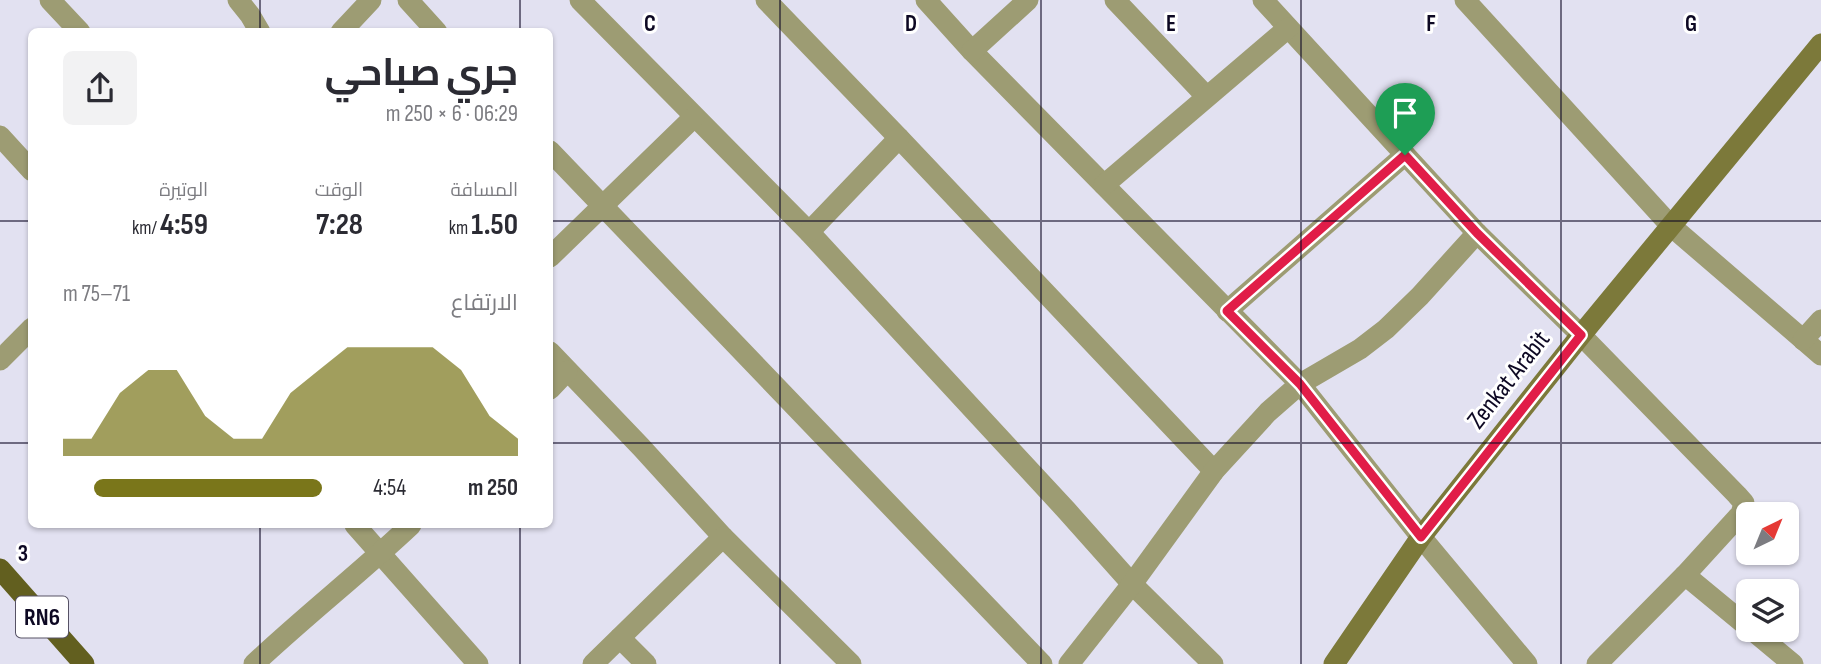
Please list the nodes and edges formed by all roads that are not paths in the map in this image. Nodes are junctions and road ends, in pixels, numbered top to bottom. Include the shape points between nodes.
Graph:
1 (50, 0) edge
2 (238, 0) edge
3 (371, 0) edge
4 (408, 0) edge
5 (580, 0) edge
6 (766, 0) edge
7 (926, 0) edge
8 (1028, 0) edge
9 (1115, 0) edge
10 (1263, 0) edge
11 (1465, 0) edge
12 (76, 28) edge
13 (258, 28) edge
14 (345, 28) edge
15 (433, 28) edge
16 (1288, 28) junction
17 (1821, 44) edge
18 (972, 51) junction
19 (1206, 96) junction
20 (694, 117) junction
21 (0, 136) edge
22 (899, 138) junction
23 (553, 154) edge
24 (1405, 155) junction
25 (28, 167) edge
26 (1104, 185) junction
27 (602, 208) junction
28 (1671, 226) junction
29 (808, 232) junction
30 (1477, 233) junction
31 (553, 254) edge
32 (1227, 311) junction
33 (1821, 320) edge
34 (28, 332) edge
35 (1581, 335) junction
36 (1803, 340) junction
37 (553, 355) edge
38 (1821, 355) edge
39 (0, 360) edge
40 (567, 371) junction
41 (1300, 384) junction
42 (553, 386) edge
43 (1214, 471) junction
44 (358, 528) edge
45 (408, 528) edge
46 (723, 537) junction
47 (1421, 537) junction
48 (381, 554) junction
49 (0, 569) edge
50 (1685, 575) junction
51 (1132, 583) junction
52 (1736, 617) edge
53 (620, 638) junction
54 (1767, 642) edge
55 (84, 664) edge
56 (254, 664) edge
57 (478, 664) edge
58 (593, 664) edge
59 (646, 664) edge
60 (851, 664) edge
61 (1042, 664) edge
62 (1069, 664) edge
63 (1213, 664) edge
64 (1334, 664) edge
65 (1527, 664) edge
66 (1597, 664) edge
67 (1793, 664) edge

1 - 12 street
2 - 13 street
3 - 14 street
4 - 15 street
5 - 20 street
6 - 22 street
7 - 18 street
8 - 18 street
9 - 19 street
10 - 16 street
11 - 28 street
16 - 19 street
16 - 24 street
17 - 28 street, Zenkat Arabit
18 - 26 street
19 - 26 street
20 - 27 street
20 - 29 street
21 - 25 street
22 - 29 street
22 - 43 street
23 - 27 street
24 - 30 street
24 - 32 street
26 - 32 street
27 - 31 street
27 - 61 street
28 - 35 street, Zenkat Arabit
28 - 36 street
29 - 51 street
30 - 35 street
30 - 41 street via 1386,329
32 - 41 street
33 - 36 street
34 - 39 street
35 - 47 street, Zenkat Arabit
35 - 50 street via 1744,503 1741,514
36 - 38 street
37 - 40 street
40 - 42 street
40 - 46 street
41 - 43 street
41 - 47 street
43 - 51 street
44 - 48 street
45 - 48 street
46 - 53 street
46 - 60 street
47 - 64 street, Zenkat Arabit
47 - 65 street
48 - 56 street
48 - 57 street
49 - 55 main road, RN6
50 - 52 street
50 - 66 street
51 - 62 street
51 - 63 street
53 - 58 street
53 - 59 street
54 - 67 street

